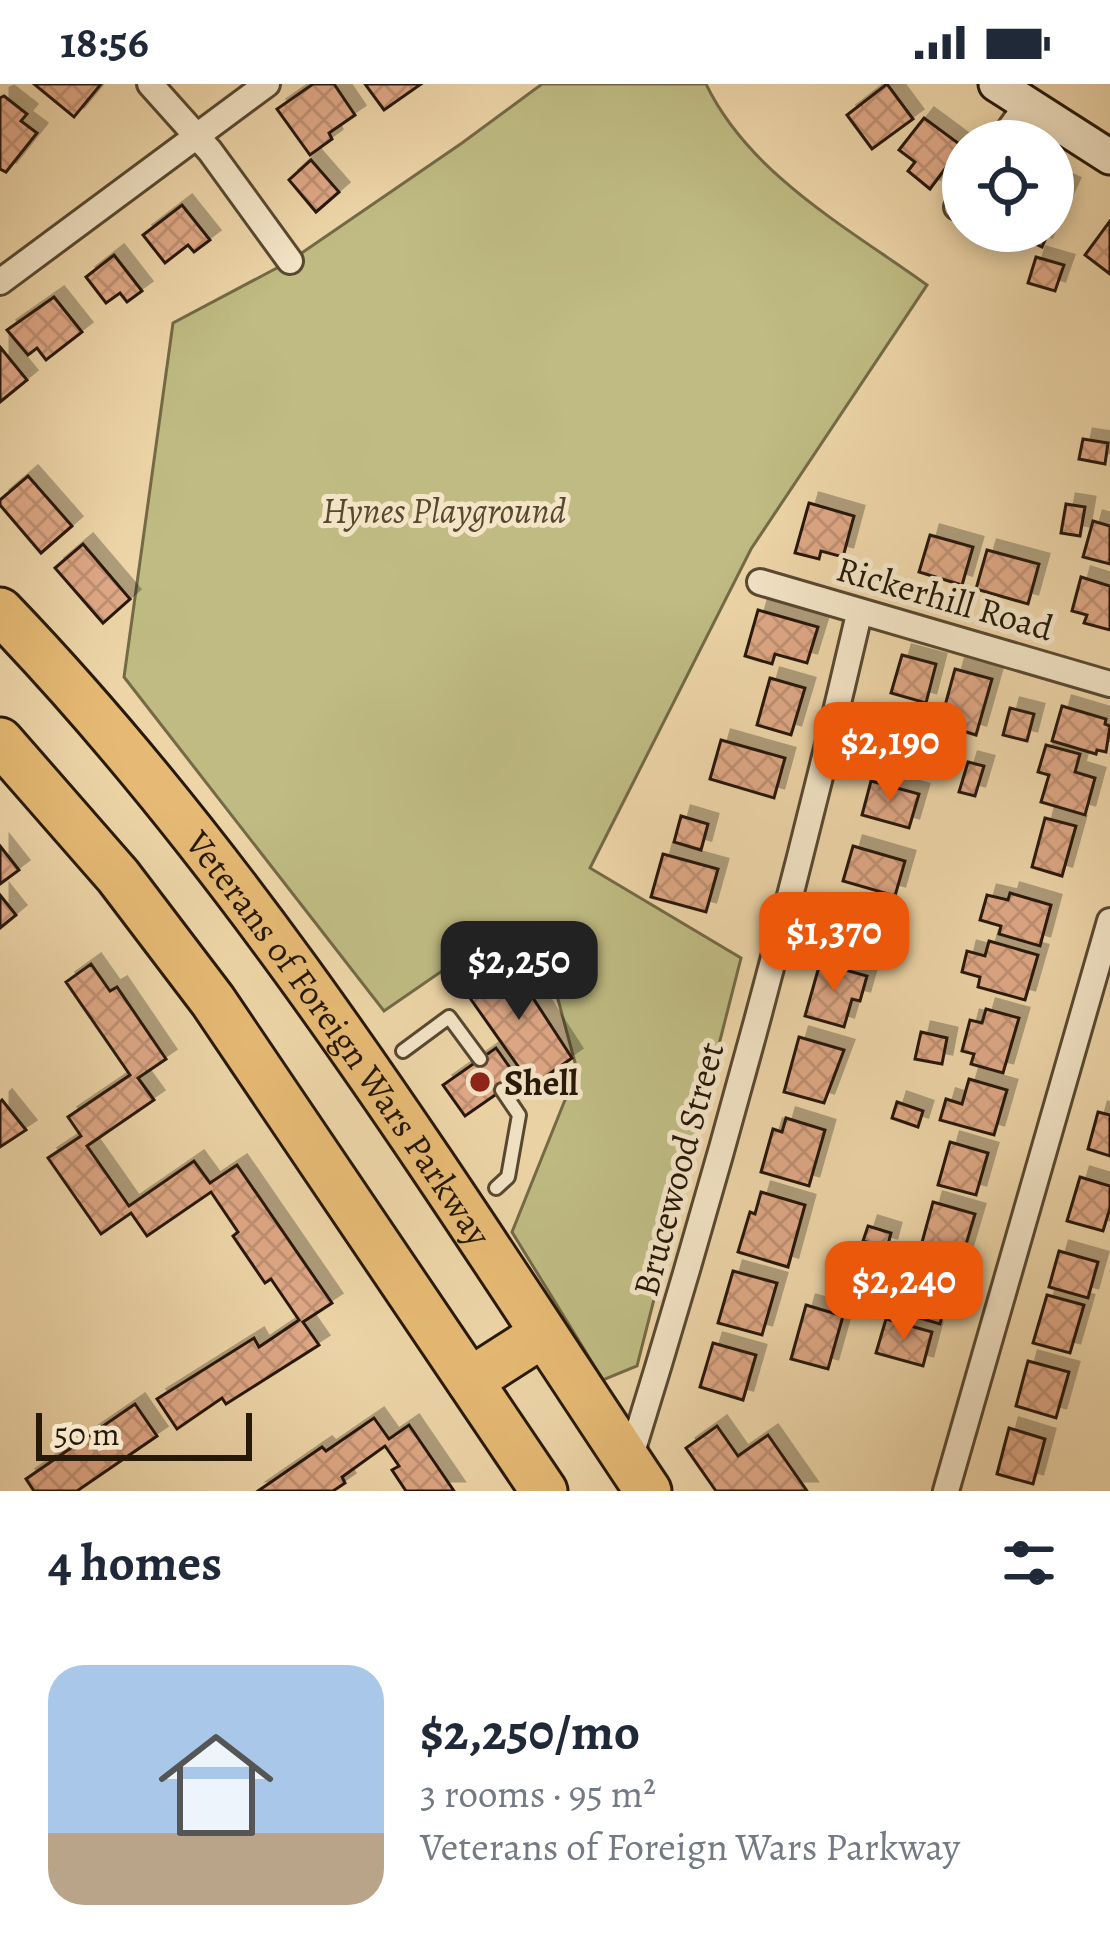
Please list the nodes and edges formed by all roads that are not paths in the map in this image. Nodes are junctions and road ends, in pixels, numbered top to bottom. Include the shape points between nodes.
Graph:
1 (150, 84) edge
2 (267, 84) edge
3 (1009, 92) edge
4 (194, 137) junction
5 (1110, 157) edge
6 (290, 261) dead end
7 (0, 282) edge
8 (760, 582) dead end
9 (0, 611) edge
10 (859, 614) junction
11 (1110, 684) edge
12 (0, 741) edge
13 (1110, 921) edge
14 (403, 1052) dead end
15 (480, 1059) dead end
16 (502, 1090) dead end
17 (496, 1188) dead end
18 (543, 1334) junction
19 (470, 1381) junction
20 (639, 1476) edge
21 (544, 1491) edge
22 (946, 1491) edge

1 - 4 street
2 - 4 street
3 - 5 street
4 - 6 street
4 - 7 street
8 - 10 street, Rickerhill Road
9 - 18 highway, Veterans of Foreign Wars Parkway via 139,765 250,905
10 - 11 street, Rickerhill Road
10 - 20 street, Brucewood Street
12 - 19 highway via 193,973
13 - 22 street
14 - 15 lane via 449,1018
16 - 17 lane via 519,1115 508,1177
18 - 19 highway
18 - 20 highway, Veterans of Foreign Wars Parkway
19 - 21 highway

